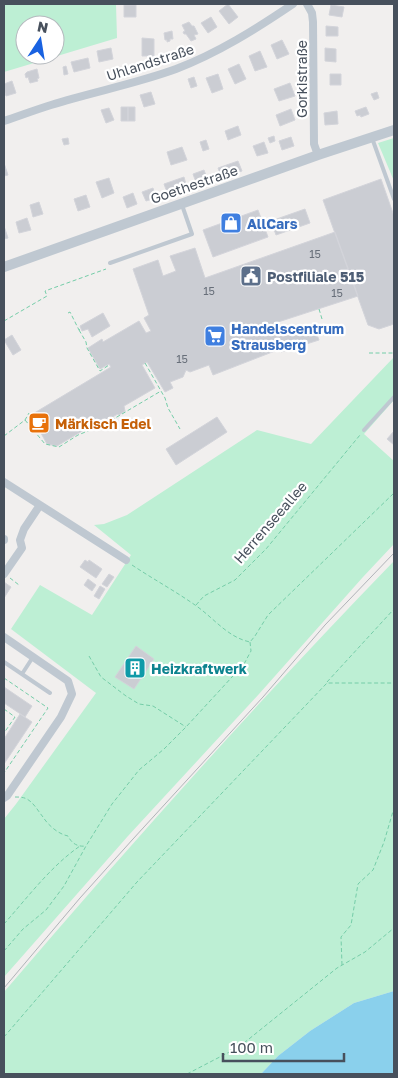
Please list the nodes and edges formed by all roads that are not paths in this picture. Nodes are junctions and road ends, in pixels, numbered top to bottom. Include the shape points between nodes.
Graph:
1 (293, 4) edge
2 (307, 4) edge
3 (4, 122) edge
4 (394, 130) edge
5 (372, 138) junction
6 (318, 155) junction
7 (394, 199) edge
8 (182, 203) junction
9 (110, 263) dead end
10 (4, 267) edge
11 (394, 397) edge
12 (364, 430) road end
13 (4, 481) edge
14 (40, 505) junction
15 (126, 560) road end
16 (4, 574) edge
17 (4, 637) edge
18 (33, 657) junction
19 (4, 662) edge
20 (22, 674) junction
21 (50, 693) dead end
22 (5, 797) edge

1 - 3 street, Uhlandstraße via 204,58
2 - 6 street, Gorkistraße via 314,22 313,126
4 - 5 street, Goethestraße
5 - 6 street, Goethestraße
5 - 7 lane
6 - 8 street, Goethestraße
8 - 9 lane via 192,234
8 - 10 street, Goethestraße
11 - 12 lane
13 - 14 street
14 - 15 street
14 - 16 street via 24,529 20,540 22,548
17 - 18 street
18 - 20 lane
18 - 22 street via 68,681 72,694 61,717
19 - 20 lane
20 - 21 lane

